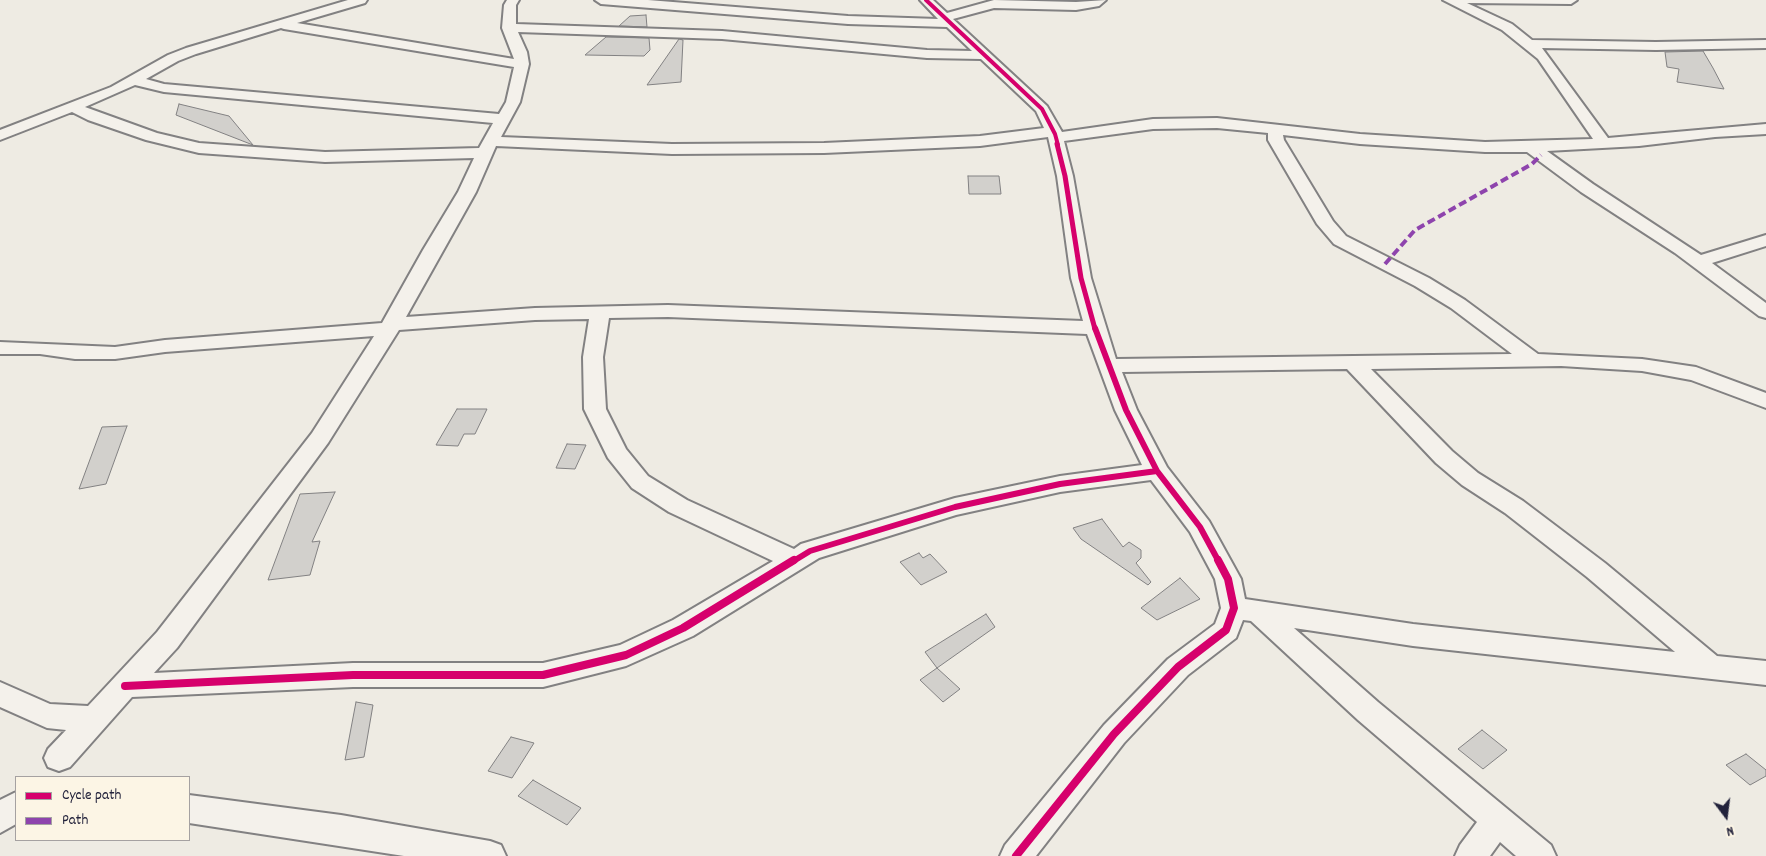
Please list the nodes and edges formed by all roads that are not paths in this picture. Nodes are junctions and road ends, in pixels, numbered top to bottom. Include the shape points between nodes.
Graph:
1 (360, 0) edge
2 (513, 0) edge
3 (601, 0) edge
4 (926, 0) edge
5 (1100, 0) edge
6 (1449, 0) edge
7 (1468, 0) edge
8 (1571, 0) edge
9 (960, 13) edge
10 (277, 24) junction
11 (509, 28) junction
12 (1530, 44) junction
13 (1766, 44) edge
14 (984, 55) junction
15 (522, 64) junction
16 (136, 81) junction
17 (73, 107) junction
18 (504, 119) junction
19 (1766, 129) edge
20 (1276, 130) junction
21 (1055, 134) junction
22 (0, 135) edge
23 (1604, 143) junction
24 (488, 147) junction
25 (1531, 147) junction
26 (1766, 240) edge
27 (1698, 262) junction
28 (1766, 312) edge
29 (600, 313) junction
30 (391, 327) junction
31 (1095, 328) junction
32 (0, 348) edge
33 (1533, 360) junction
34 (1354, 364) junction
35 (1108, 366) junction
36 (1766, 401) edge
37 (1157, 471) junction
38 (795, 560) junction
39 (1246, 610) junction
40 (1711, 668) junction
41 (1760, 677) edge
42 (125, 686) junction
43 (0, 694) edge
44 (95, 719) junction
45 (59, 758) dead end
46 (15, 807) edge
47 (190, 808) edge
48 (0, 818) edge
49 (1497, 820) junction
50 (379, 846) edge
51 (490, 856) edge
52 (1016, 856) edge
53 (1471, 856) edge
54 (1540, 856) edge

1 - 10 street
2 - 11 street
3 - 9 street via 848,20
4 - 9 street
5 - 9 street via 1082,6 994,4
6 - 12 street via 1507,27
7 - 8 street
9 - 14 street
10 - 15 street
10 - 16 street via 173,58
11 - 14 street via 722,35 927,54
11 - 15 street
12 - 13 street
12 - 23 street via 1543,56
14 - 21 street via 1042,109
15 - 18 street via 518,87
16 - 17 street
16 - 18 street via 164,88
17 - 22 street
17 - 24 street via 152,137 199,148 325,157
18 - 24 street
19 - 23 street
20 - 21 street via 1186,122
20 - 25 street via 1476,147
20 - 33 street via 1276,140 1284,154 1326,224 1340,240 1458,304
21 - 24 street via 824,148
21 - 31 street via 1081,278
23 - 25 street
24 - 30 street via 468,192 432,250
25 - 27 street
26 - 27 street
27 - 28 street
29 - 30 street via 535,314
29 - 31 street via 678,311
29 - 38 street via 593,357 595,409 616,453 640,482 678,506
30 - 32 street via 115,353
30 - 42 street via 320,438 167,640
31 - 35 street
33 - 34 street
33 - 36 street via 1642,365 1696,374
34 - 35 street
34 - 40 street via 1457,468 1596,570
35 - 37 street
37 - 38 street via 1060,484 955,507 810,551
37 - 39 street via 1200,527
38 - 42 street via 683,628 626,655 543,675 353,675
39 - 40 street via 1413,634
39 - 49 street
39 - 52 street via 1178,667 1114,734
40 - 41 street
42 - 44 street
43 - 44 street via 48,716
44 - 45 street
46 - 48 street
47 - 50 street
49 - 53 street
49 - 54 street
50 - 51 street

